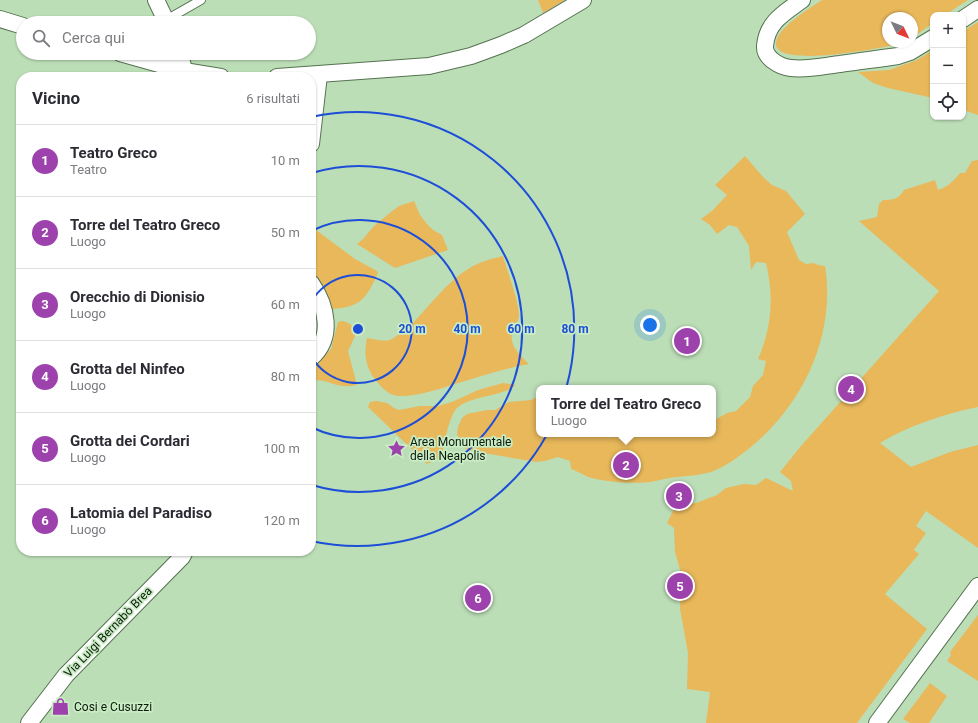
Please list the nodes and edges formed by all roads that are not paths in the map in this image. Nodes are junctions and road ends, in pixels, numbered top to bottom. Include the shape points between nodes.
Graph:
1 (156, 0) edge
2 (201, 0) edge
3 (584, 0) edge
4 (802, 0) edge
5 (978, 9) edge
6 (163, 16) edge
7 (176, 16) edge
8 (966, 17) edge
9 (0, 19) edge
10 (16, 24) edge
11 (930, 40) edge
12 (145, 60) edge
13 (182, 60) edge
14 (184, 71) junction
15 (190, 72) edge
16 (316, 75) edge
17 (319, 75) junction
18 (316, 101) edge
19 (316, 290) edge
20 (316, 354) edge
21 (183, 556) edge
22 (978, 586) edge
23 (31, 719) edge
24 (877, 723) edge

1 - 6 street
2 - 7 lane
3 - 17 street via 524,35 470,56 429,66
4 - 11 street via 778,18 770,27 766,39 765,49 770,58 789,68 811,68 898,56
5 - 8 street
9 - 10 street
12 - 14 street
13 - 14 street
14 - 15 street
16 - 17 street
17 - 18 street
19 - 20 street via 325,315 326,332 324,342
21 - 23 street, Via Luigi Bernabò Brea via 66,675
22 - 24 street

